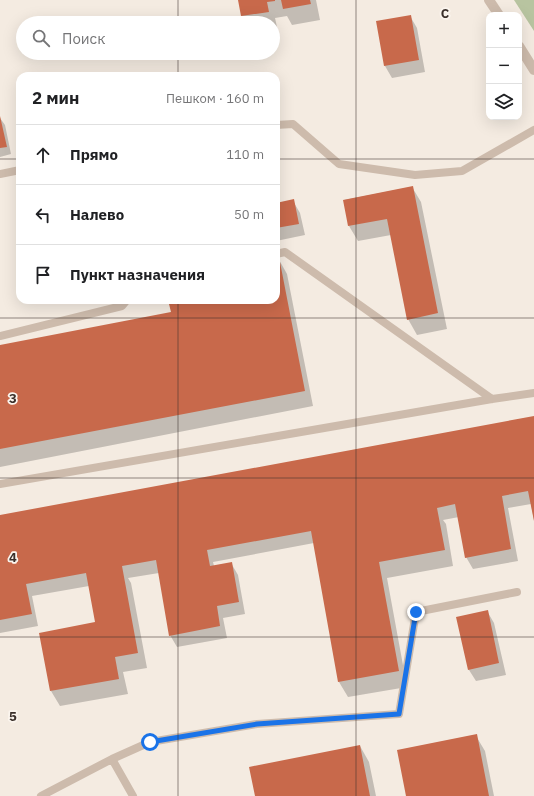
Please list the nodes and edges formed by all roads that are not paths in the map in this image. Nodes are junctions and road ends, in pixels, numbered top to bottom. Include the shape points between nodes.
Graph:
1 (490, 0) edge
2 (497, 12) edge
3 (520, 48) edge
4 (534, 70) edge
5 (280, 125) edge
6 (534, 130) edge
7 (16, 171) edge
8 (0, 174) edge
9 (280, 253) edge
10 (124, 304) edge
11 (0, 336) edge
12 (534, 393) edge
13 (492, 399) junction
14 (0, 484) edge
15 (517, 592) dead end
16 (112, 759) junction
17 (41, 796) edge
18 (133, 796) edge

1 - 2 street
3 - 4 street
5 - 6 lane via 293,124 339,164 415,175 462,171
7 - 8 lane
9 - 13 lane via 285,252
10 - 11 lane
12 - 13 lane
13 - 14 lane
15 - 16 lane via 416,612 399,714 257,724 150,742
16 - 17 lane
16 - 18 lane

